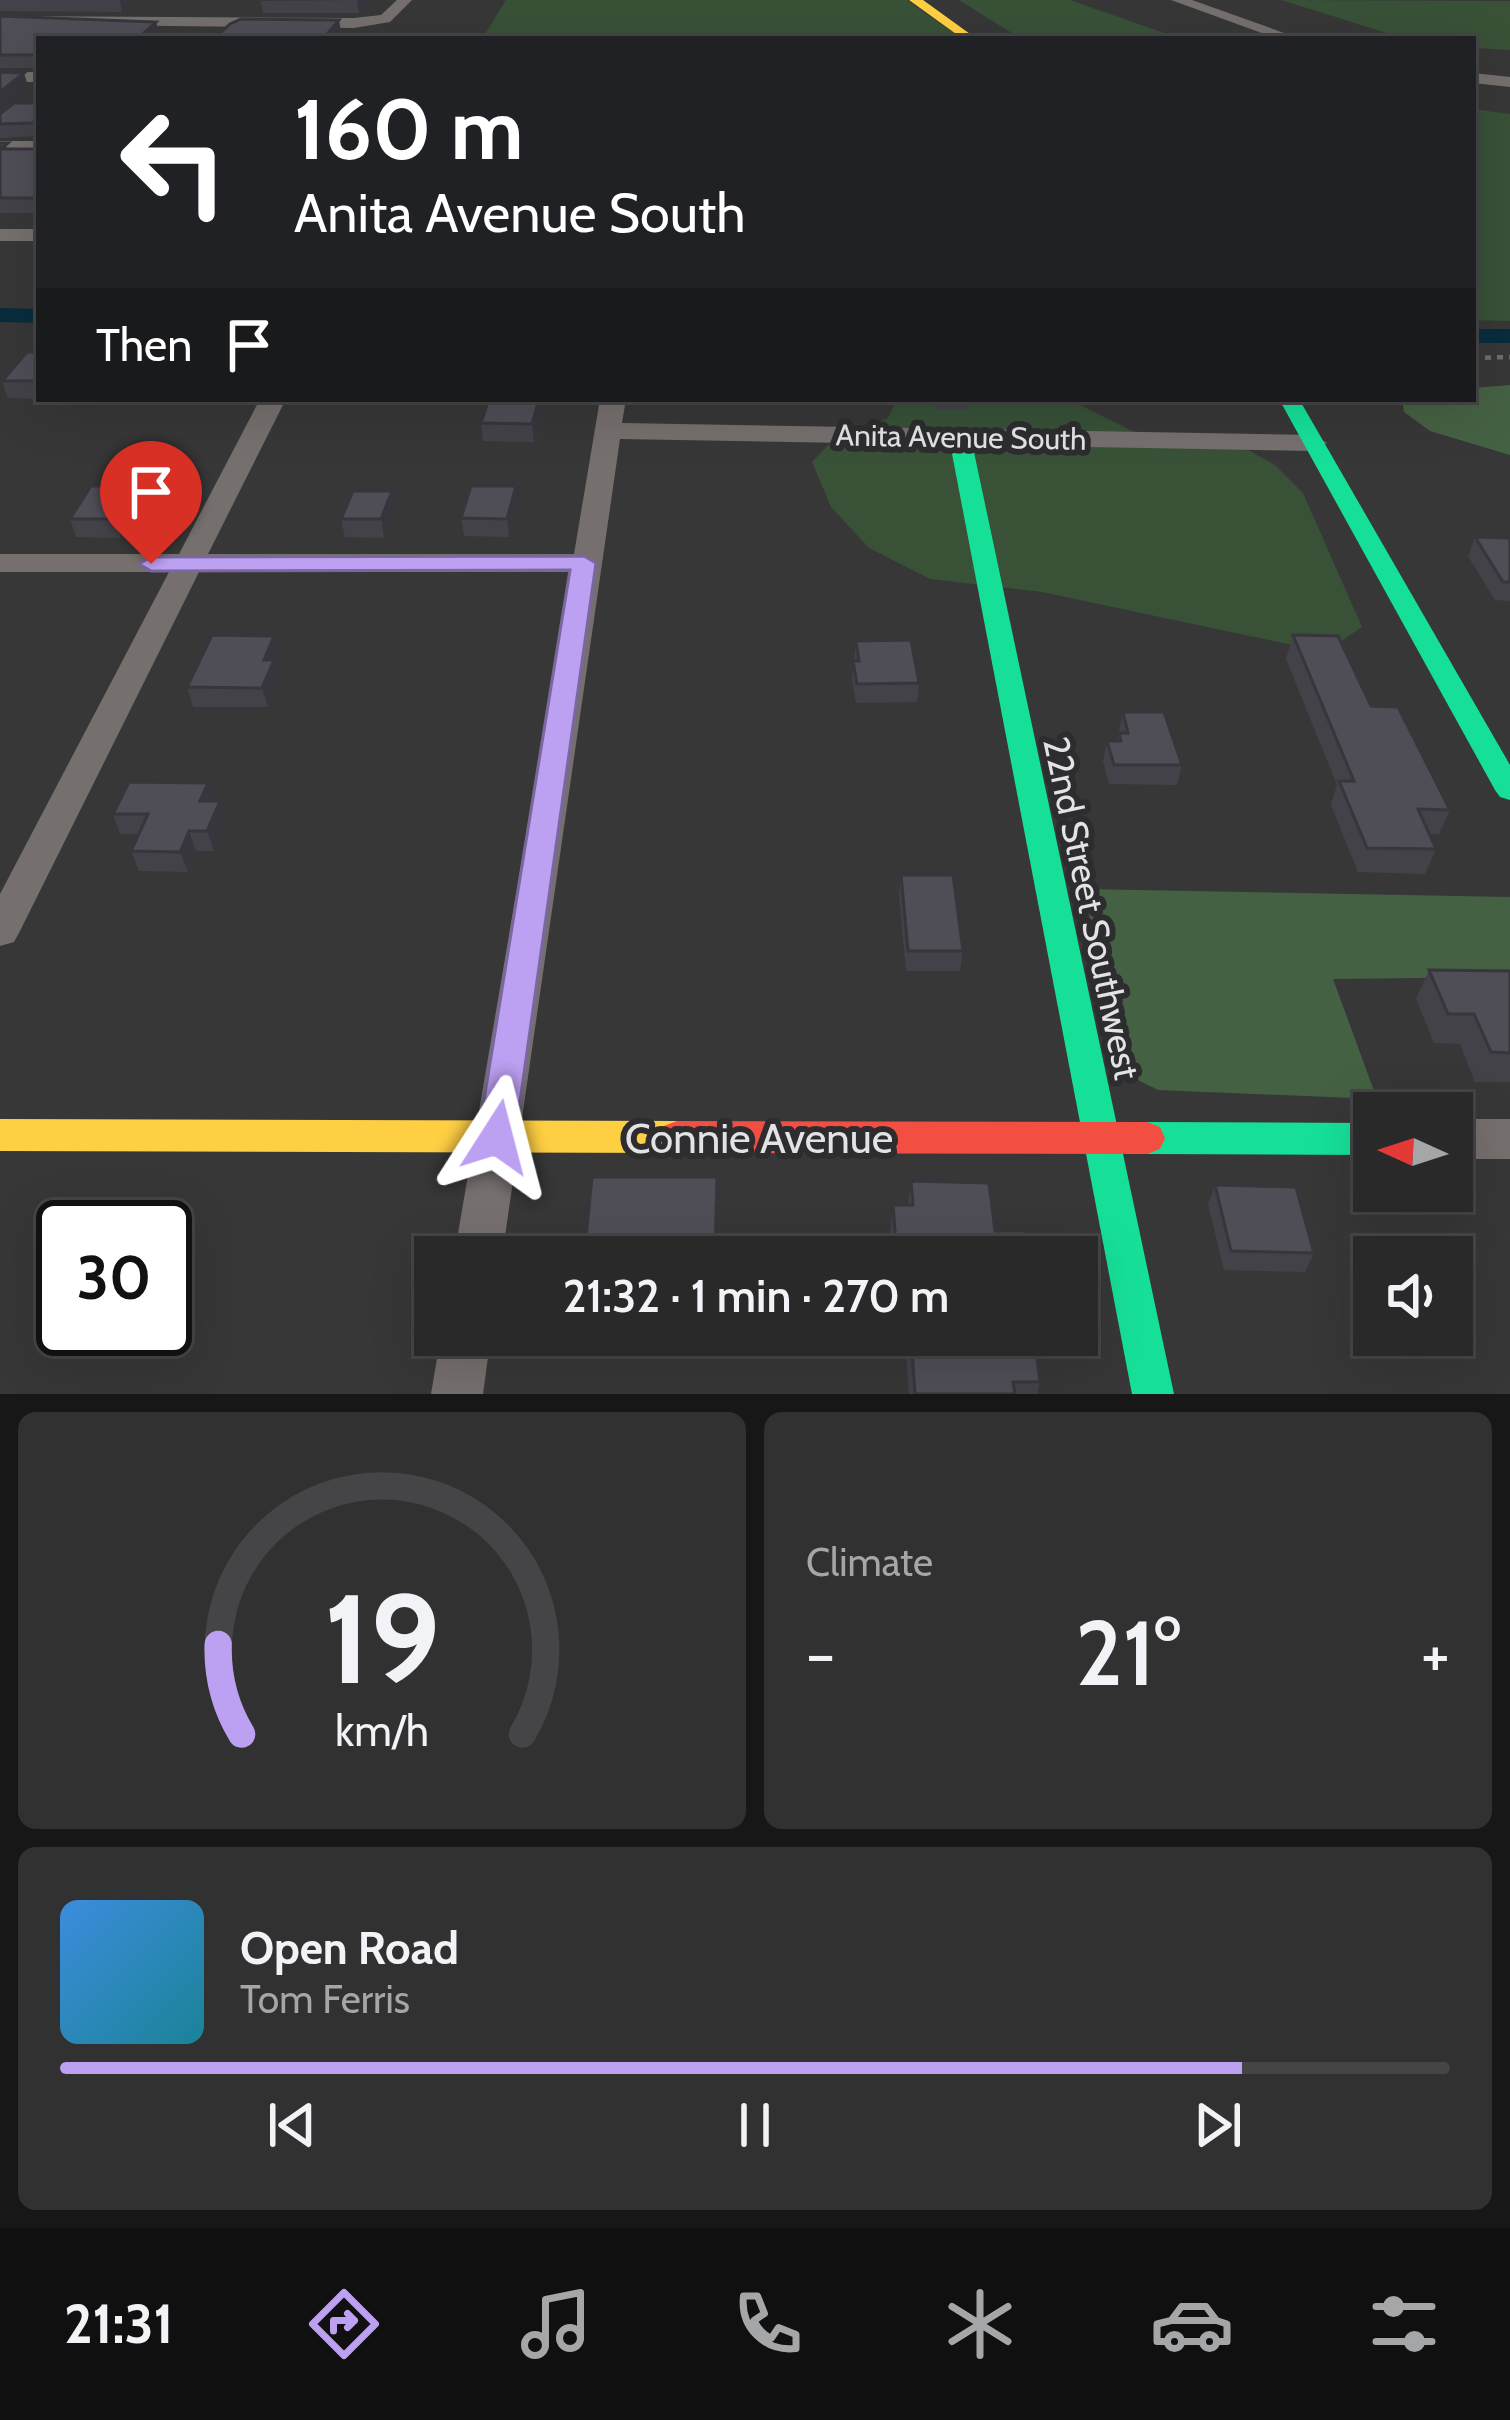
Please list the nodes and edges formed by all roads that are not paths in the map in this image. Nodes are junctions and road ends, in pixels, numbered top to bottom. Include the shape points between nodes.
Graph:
1 (9, 0) edge
2 (236, 0) edge
3 (405, 0) edge
4 (915, 0) edge
5 (1178, 0) edge
6 (0, 6) edge
7 (0, 20) edge
8 (213, 22) junction
9 (197, 36) edge
10 (967, 36) edge
11 (1284, 36) edge
12 (0, 77) edge
13 (36, 77) edge
14 (1476, 78) edge
15 (1510, 82) edge
16 (0, 147) edge
17 (36, 147) edge
18 (0, 235) edge
19 (36, 236) edge
20 (271, 402) edge
21 (613, 402) edge
22 (1291, 402) edge
23 (609, 431) junction
24 (959, 438) junction
25 (1313, 443) junction
26 (0, 563) edge
27 (584, 563) junction
28 (187, 565) junction
29 (1510, 790) edge
30 (0, 931) edge
31 (0, 1135) edge
32 (497, 1137) junction
33 (1101, 1139) junction
34 (1353, 1139) edge
35 (1473, 1139) edge
36 (1510, 1139) edge
37 (481, 1236) edge
38 (463, 1356) edge
39 (457, 1394) edge
40 (1153, 1394) edge

1 - 6 street
2 - 8 street
3 - 8 street via 386,19
4 - 10 street
5 - 11 street
7 - 8 street
8 - 9 street
12 - 13 street
14 - 15 street
16 - 17 street
18 - 19 street
20 - 28 street
21 - 23 street
22 - 25 street
23 - 24 street, Anita Avenue South
23 - 27 street
24 - 25 street, Anita Avenue South
24 - 33 street, 22nd Street Southwest
25 - 29 street
26 - 28 street
27 - 28 street
27 - 32 street
28 - 30 street
31 - 32 street, Connie Avenue
32 - 33 street, Connie Avenue
32 - 37 street
33 - 34 street, Connie Avenue
33 - 40 street, 22nd Street Southwest
35 - 36 street
38 - 39 street

